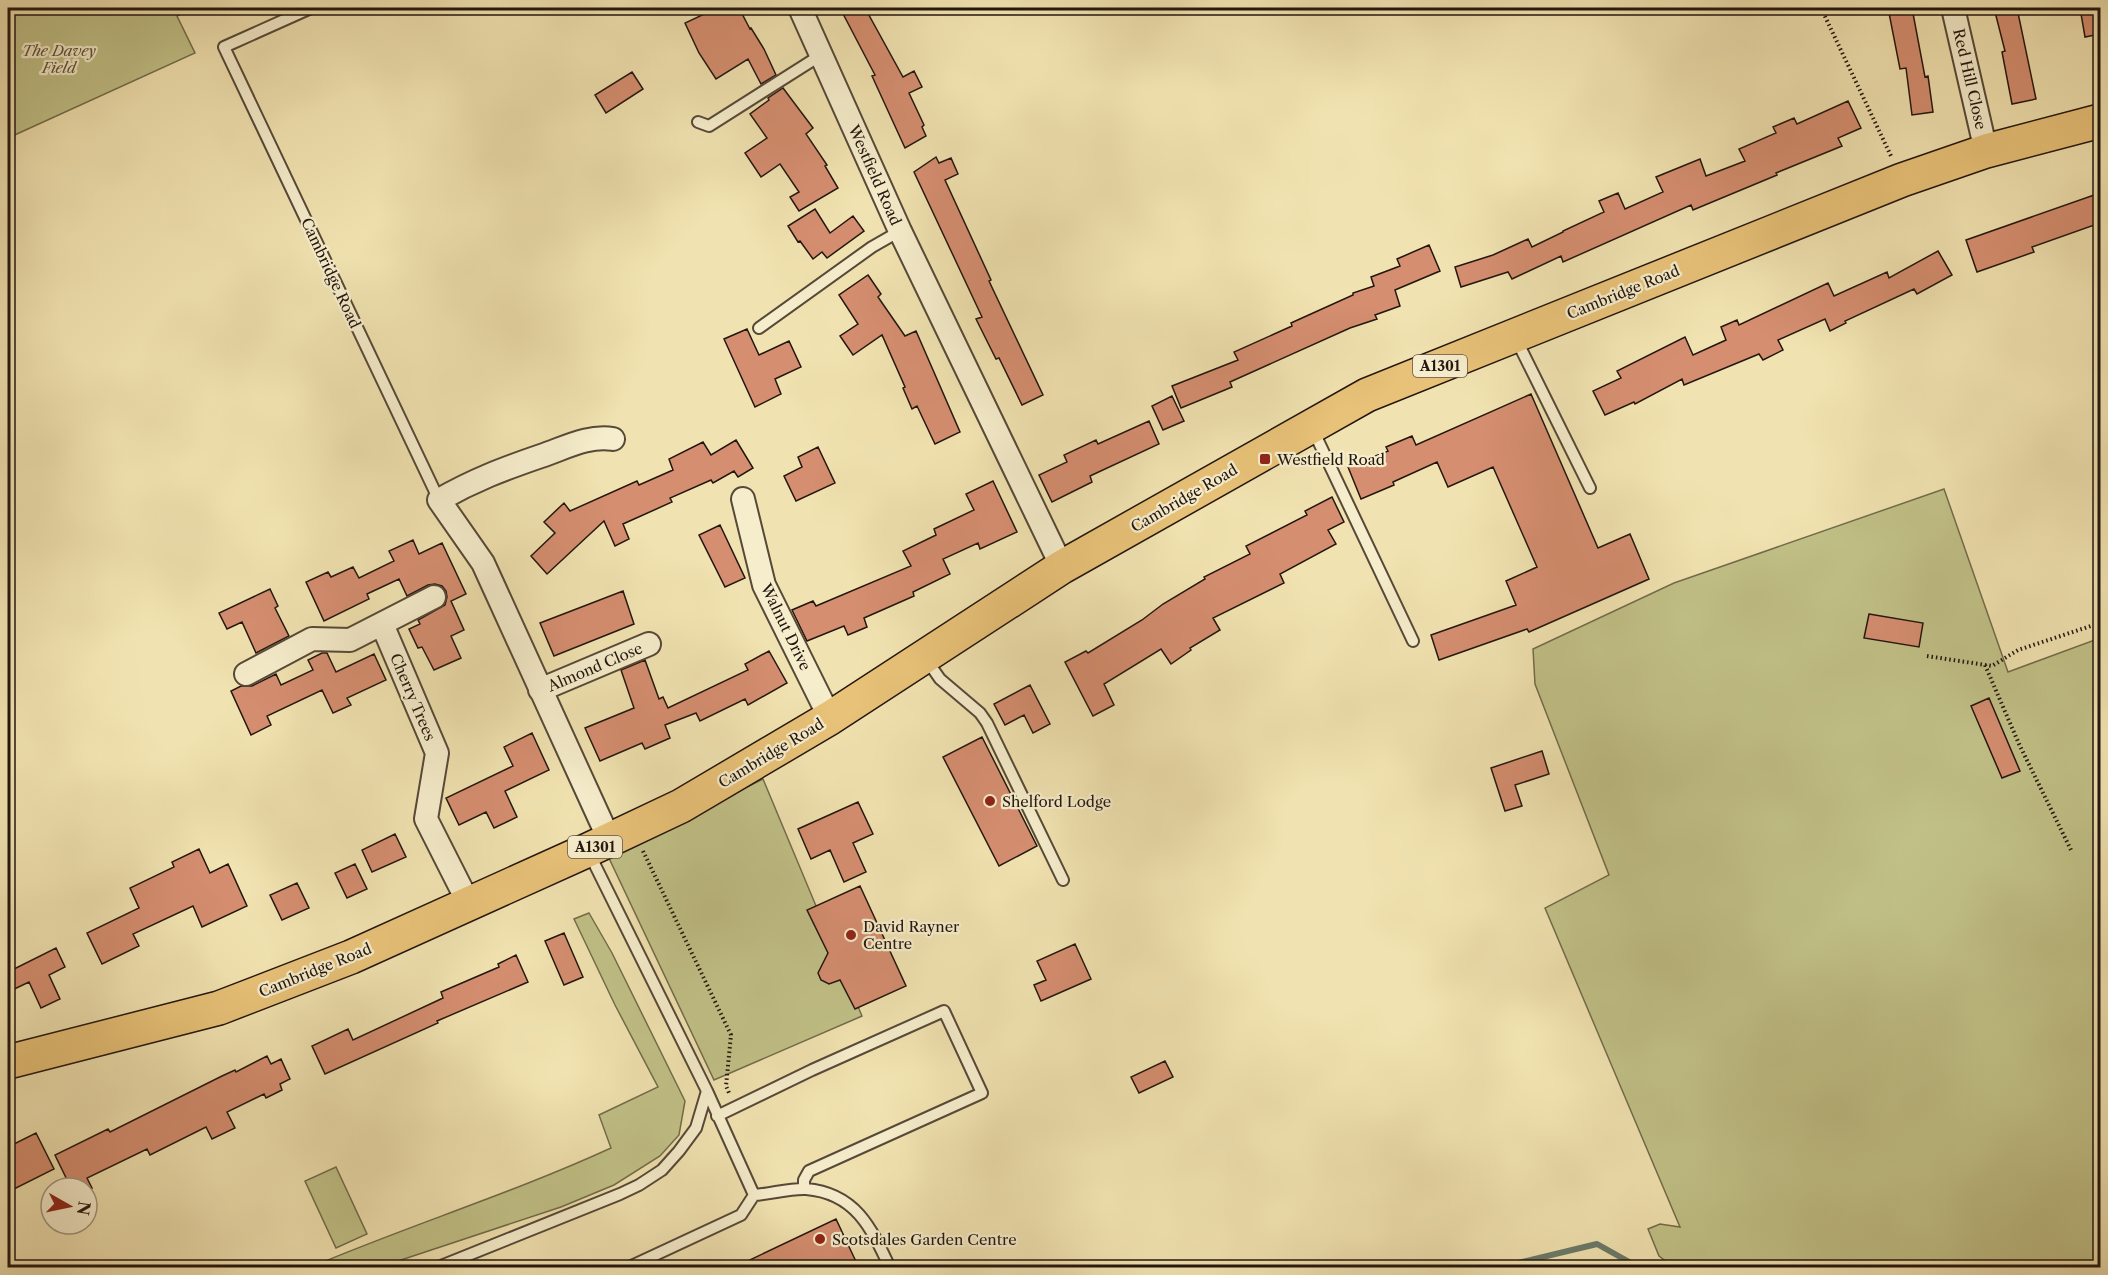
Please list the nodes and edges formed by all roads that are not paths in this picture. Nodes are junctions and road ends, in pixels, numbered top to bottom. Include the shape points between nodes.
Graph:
1 (311, 8) edge
2 (800, 8) edge
3 (1953, 8) edge
4 (821, 55) junction
5 (2100, 121) edge
6 (698, 123) dead end
7 (1986, 151) junction
8 (900, 231) junction
9 (759, 328) dead end
10 (1515, 336) junction
11 (1311, 426) junction
12 (613, 439) dead end
13 (1590, 488) dead end
14 (743, 498) dead end
15 (439, 500) junction
16 (1062, 567) junction
17 (434, 597) dead end
18 (382, 624) junction
19 (1413, 641) dead end
20 (649, 644) dead end
21 (925, 657) junction
22 (246, 674) dead end
23 (540, 690) junction
24 (830, 718) junction
25 (610, 839) junction
26 (1063, 880) dead end
27 (469, 904) junction
28 (8, 1061) edge
29 (707, 1091) junction
30 (717, 1116) junction
31 (804, 1189) junction
32 (754, 1195) junction
33 (436, 1268) edge
34 (627, 1268) edge
35 (890, 1268) edge

1 - 15 lane, Cambridge Road via 224,47
2 - 4 street, Westfield Road
3 - 7 street, Red Hill Close
4 - 6 lane via 709,126
4 - 8 street, Westfield Road
5 - 7 main road, Cambridge Road / A1301
7 - 10 main road, Cambridge Road / A1301 via 1902,180
8 - 9 lane
8 - 16 street, Westfield Road
10 - 11 main road, Cambridge Road / A1301 via 1367,395
10 - 13 lane
11 - 16 main road, Cambridge Road / A1301
11 - 19 lane
12 - 15 street via 579,442 497,470
14 - 24 street, Walnut Drive via 764,585
15 - 23 street, Cambridge Road via 483,563
16 - 21 main road, Cambridge Road / A1301
17 - 18 street
18 - 22 street via 350,640 312,639
18 - 27 street, Cherry Trees via 437,753 426,819
20 - 23 street, Almond Close
21 - 24 main road, Cambridge Road / A1301
21 - 26 lane via 940,679 987,723
23 - 25 street, Cambridge Road
24 - 25 main road, Cambridge Road / A1301 via 681,806
25 - 27 main road, Cambridge Road / A1301
25 - 29 lane
27 - 28 main road, Cambridge Road / A1301 via 351,957 219,1008
29 - 30 lane
29 - 33 lane via 696,1128 662,1170 620,1194
30 - 31 lane via 944,1011 982,1093 809,1171
30 - 32 lane
31 - 32 lane
31 - 35 lane via 837,1196 859,1212
32 - 34 lane via 741,1215

